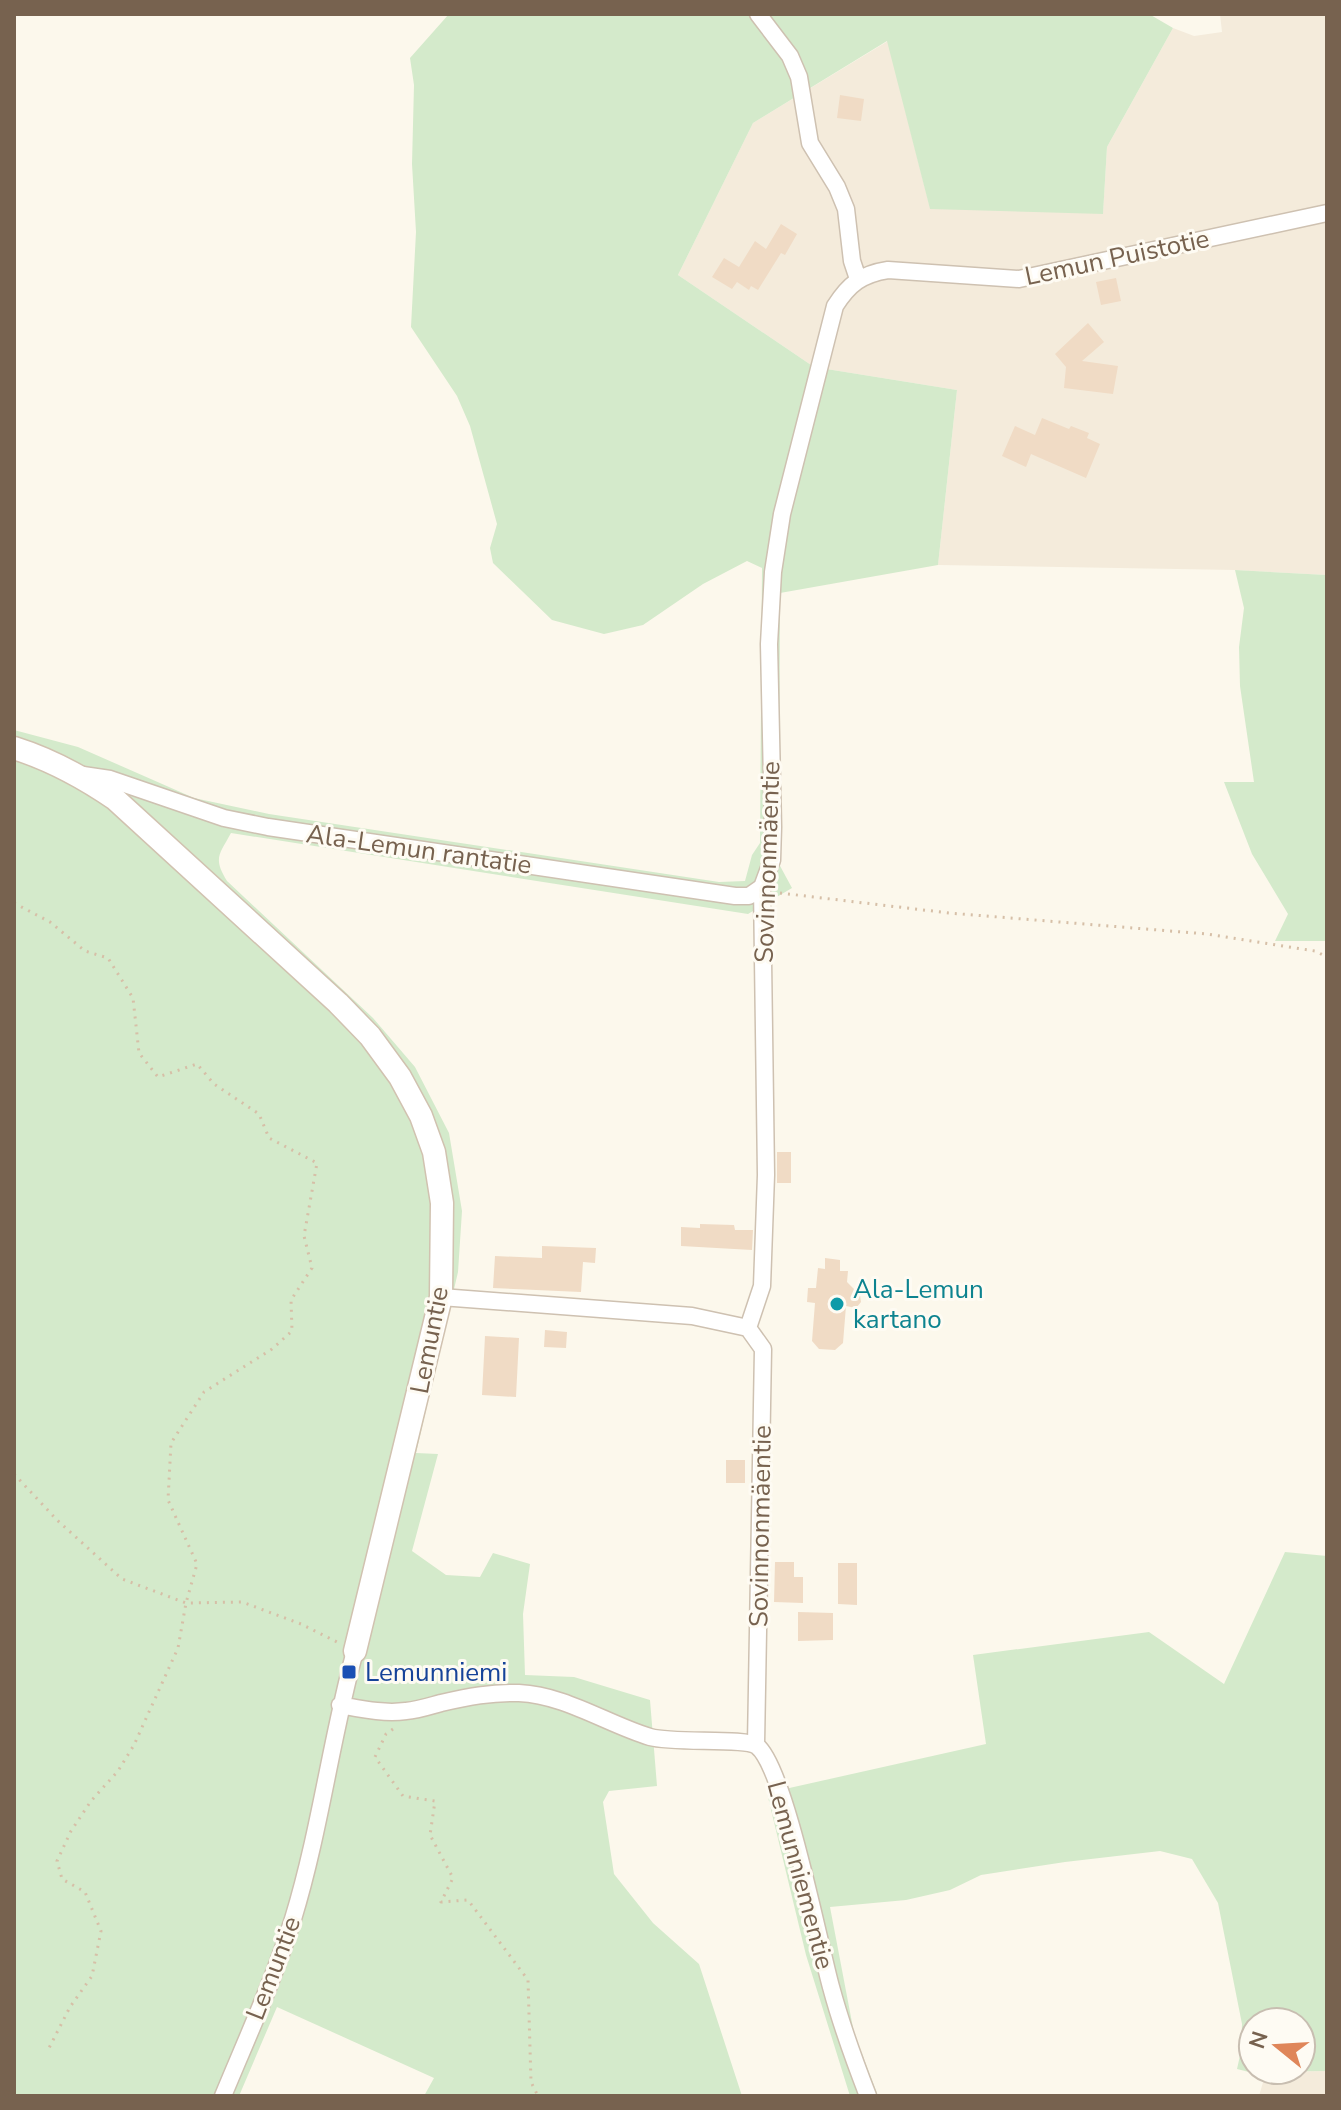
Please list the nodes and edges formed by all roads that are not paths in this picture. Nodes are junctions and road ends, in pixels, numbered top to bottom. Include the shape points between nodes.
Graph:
1 (758, 14) edge
2 (1327, 213) edge
3 (858, 279) junction
4 (14, 748) edge
5 (78, 774) junction
6 (762, 887) junction
7 (441, 1297) junction
8 (748, 1328) junction
9 (355, 1651) joint
10 (340, 1705) junction
11 (756, 1744) junction
12 (223, 2096) edge
13 (868, 2096) edge

1 - 3 street via 799,77 810,143 846,209
2 - 3 street, Lemun Puistotie via 1019,279 888,270
3 - 6 street, Sovinnonmäentie via 835,306 782,514 769,644 772,860
4 - 5 street, Lemuntie
5 - 6 street, Ala-Lemun rantatie via 268,827 735,896 749,896
5 - 7 street, Lemuntie via 115,799 338,1003 400,1077 434,1152 442,1203
6 - 8 street, Sovinnonmäentie via 766,1175 762,1286
7 - 8 street via 692,1316
7 - 9 street, Lemuntie
8 - 11 street, Sovinnonmäentie via 763,1349
9 - 10 street, Lemuntie
10 - 11 street via 407,1711 481,1694 522,1693 558,1700 665,1741
10 - 12 street, Lemuntie via 292,1921
11 - 13 street, Lemunniementie via 776,1776 832,1989

